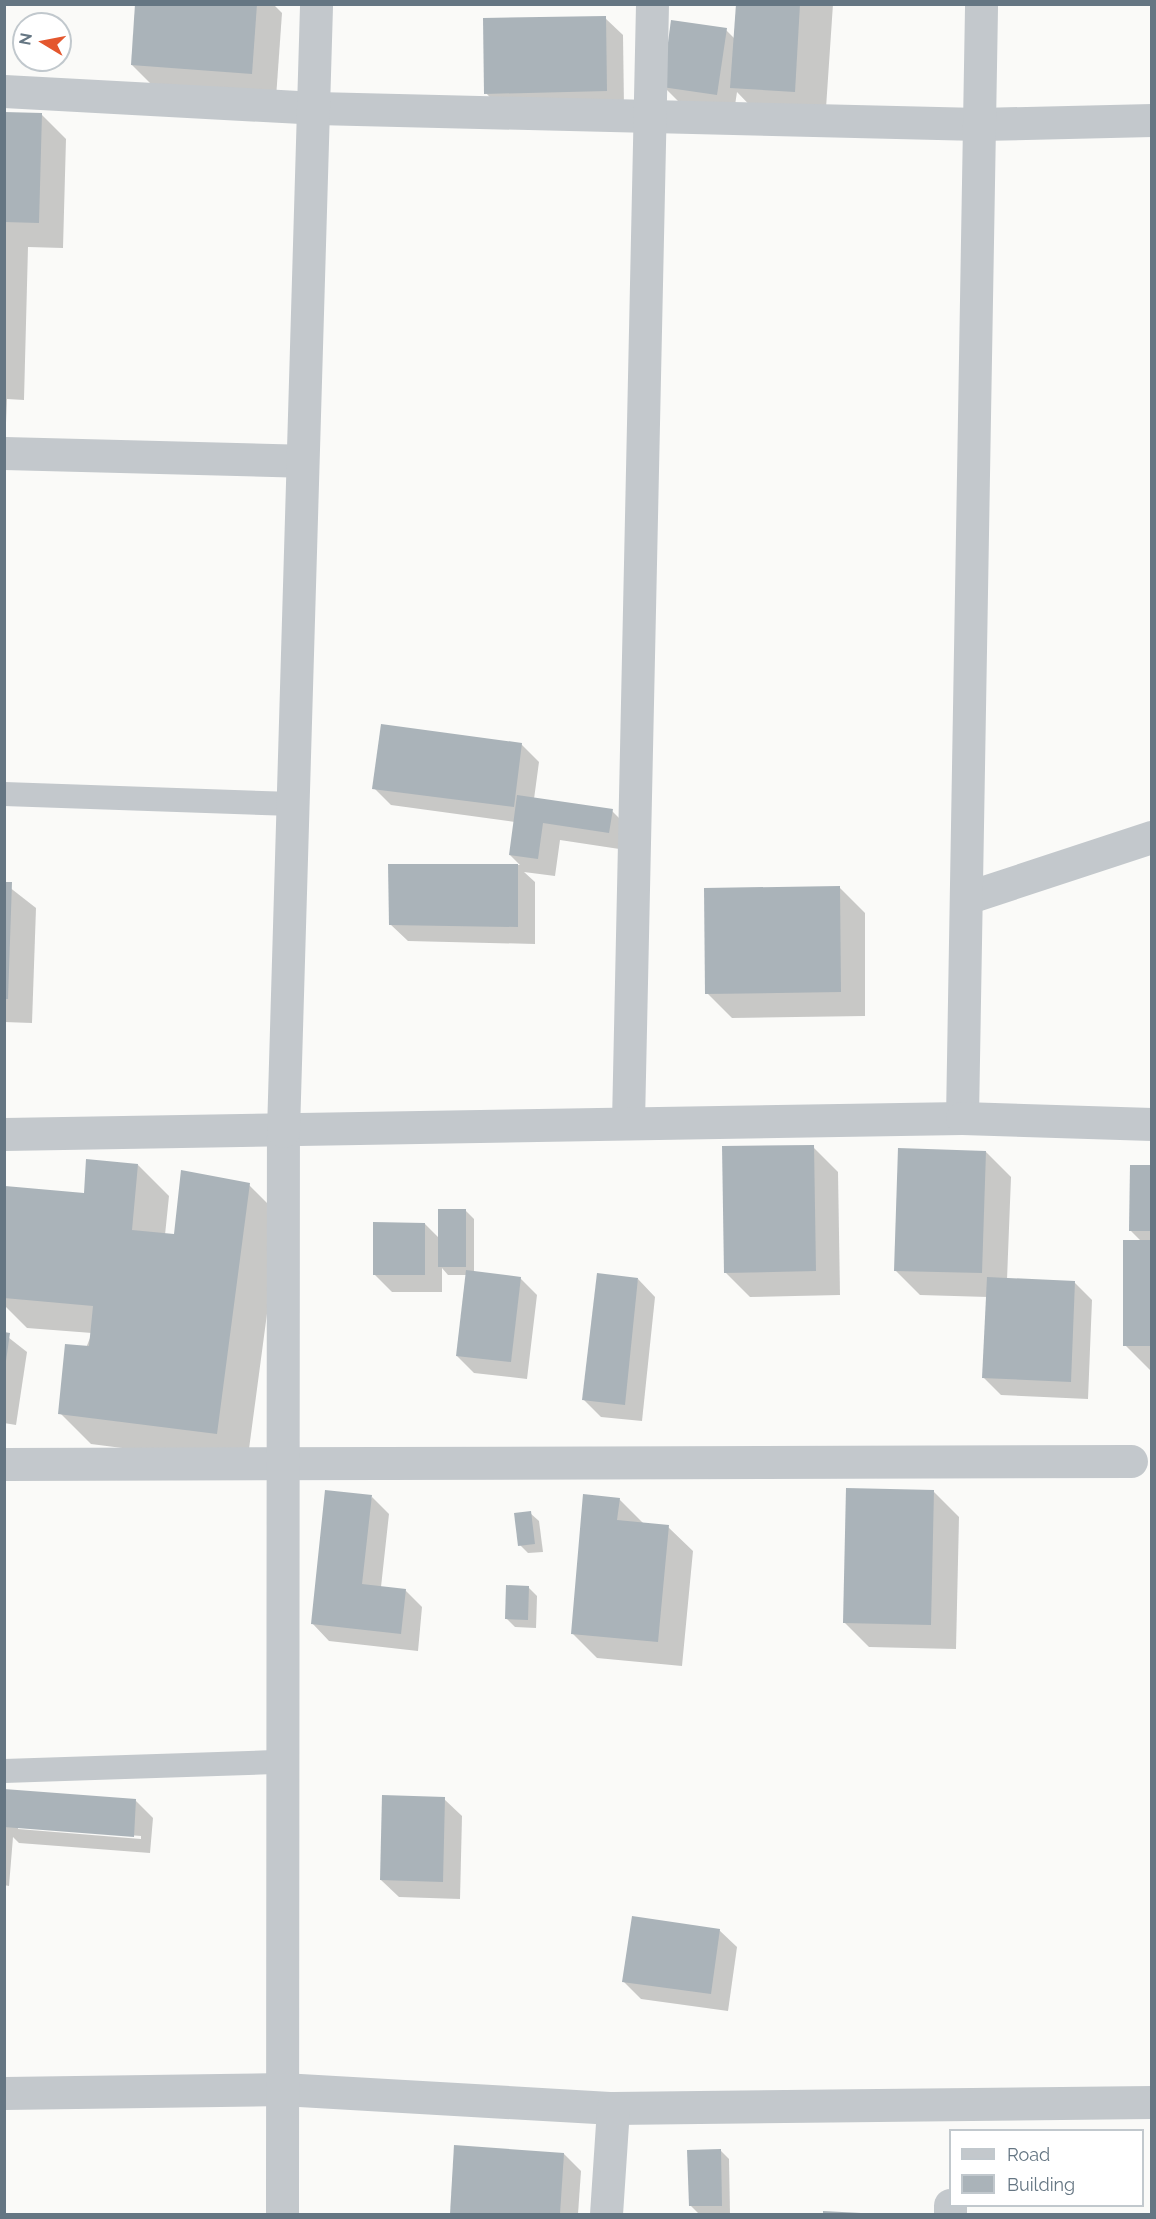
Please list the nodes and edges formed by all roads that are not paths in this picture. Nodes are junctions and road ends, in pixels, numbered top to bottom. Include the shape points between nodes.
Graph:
1 (316, 4) edge
2 (651, 4) edge
3 (981, 4) edge
4 (4, 91) edge
5 (316, 108) junction
6 (649, 112) junction
7 (1152, 120) edge
8 (979, 124) junction
9 (4, 453) edge
10 (300, 461) junction
11 (4, 794) edge
12 (293, 804) junction
13 (1152, 837) edge
14 (966, 898) junction
15 (962, 1118) junction
16 (628, 1122) junction
17 (1152, 1124) edge
18 (283, 1131) junction
19 (4, 1134) edge
20 (1131, 1461) dead end
21 (284, 1462) junction
22 (4, 1464) edge
23 (281, 1762) junction
24 (4, 1771) edge
25 (282, 2089) junction
26 (4, 2093) edge
27 (1152, 2102) edge
28 (613, 2108) junction
29 (952, 2116) edge
30 (282, 2214) edge
31 (606, 2214) edge

1 - 5 street
2 - 6 street
3 - 8 street
4 - 5 street
5 - 6 street
5 - 10 street
6 - 8 street
6 - 16 street
7 - 8 street
8 - 14 street
9 - 10 street
10 - 12 street
11 - 12 lane
12 - 18 street
13 - 14 street
14 - 15 street
15 - 16 street
15 - 17 street
16 - 18 street
18 - 19 street
18 - 21 street
20 - 21 street
21 - 22 street
21 - 23 street
23 - 24 lane
23 - 25 street
25 - 26 street
25 - 28 street
25 - 30 street
27 - 29 street
28 - 29 street
28 - 31 street

